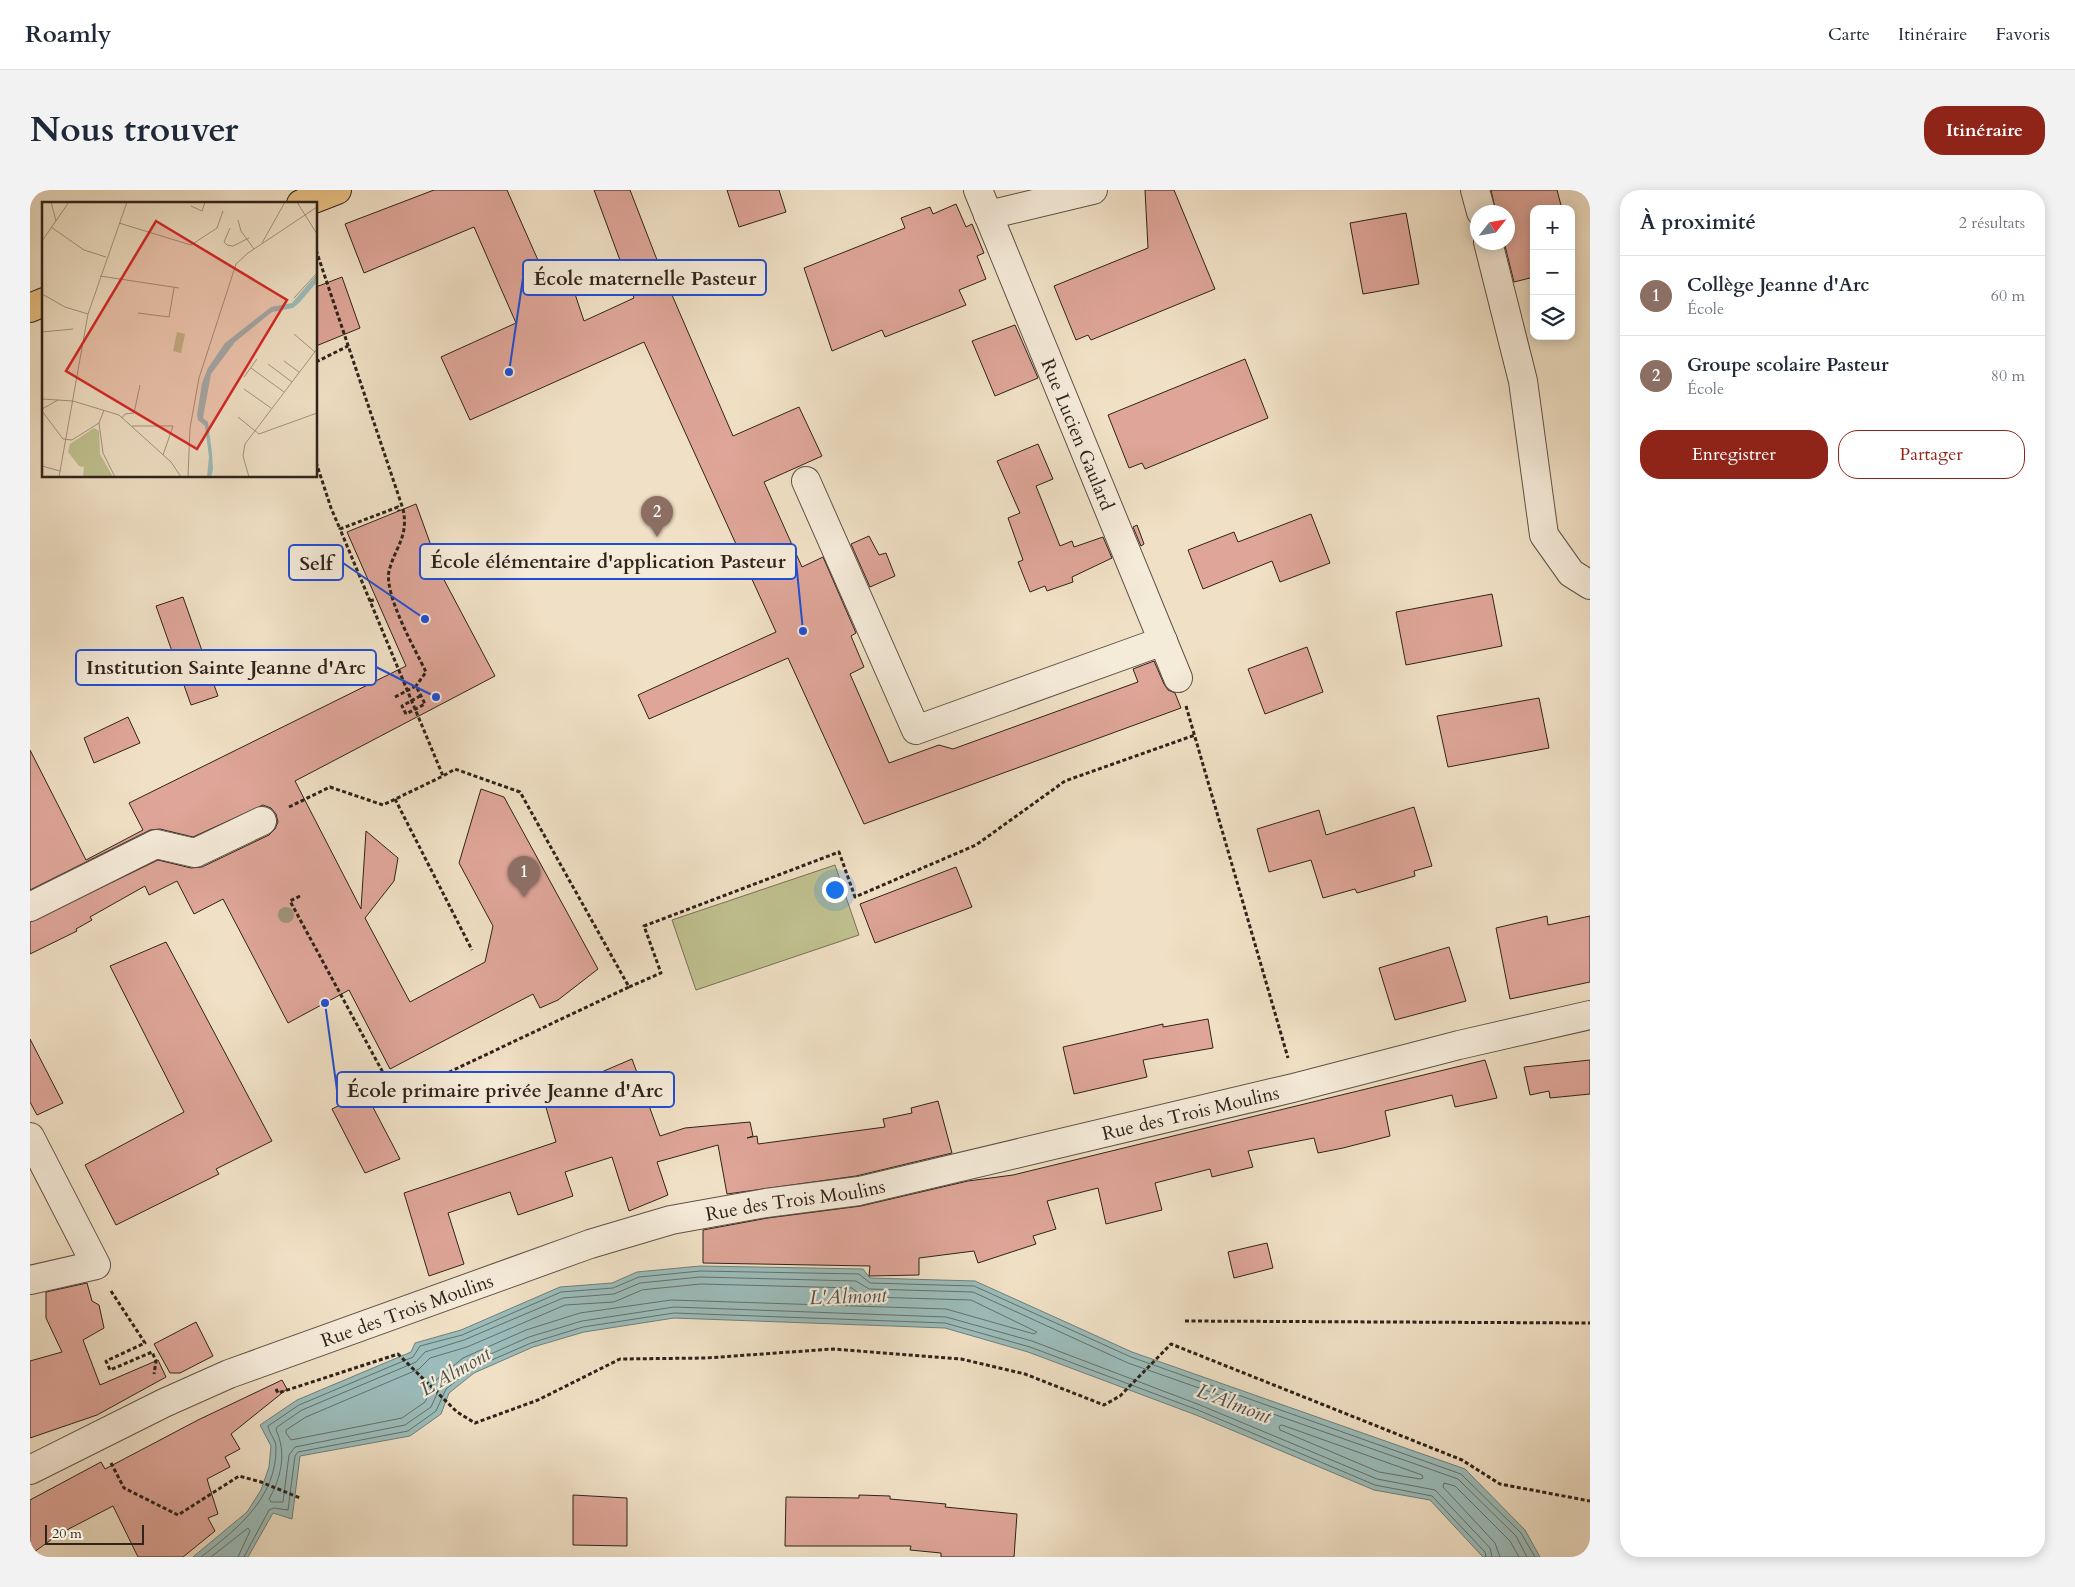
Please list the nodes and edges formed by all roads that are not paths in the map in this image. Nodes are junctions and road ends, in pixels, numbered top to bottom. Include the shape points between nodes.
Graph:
1 (337, 190) edge
2 (978, 190) edge
3 (1093, 190) edge
4 (1475, 190) edge
5 (306, 202) edge
6 (1479, 205) edge
7 (988, 215) junction
8 (1490, 250) edge
9 (42, 303) edge
10 (30, 308) edge
11 (806, 481) dead end
12 (1590, 585) edge
13 (1163, 641) junction
14 (1178, 678) road end
15 (262, 821) road end
16 (30, 907) edge
17 (1590, 1016) edge
18 (30, 1138) edge
19 (30, 1280) edge
20 (30, 1470) edge

1 - 5 main road
2 - 7 street, Rue Lucien Gaulard
3 - 7 street
4 - 6 street
7 - 13 street, Rue Lucien Gaulard
8 - 12 street via 1523,381 1544,535 1571,573
9 - 10 main road
11 - 13 street via 916,730
13 - 14 street, Rue Lucien Gaulard
15 - 16 street via 195,853 156,844
17 - 20 street, Rue des Trois Moulins via 859,1191 671,1220 590,1244 229,1374
18 - 19 street via 96,1265

